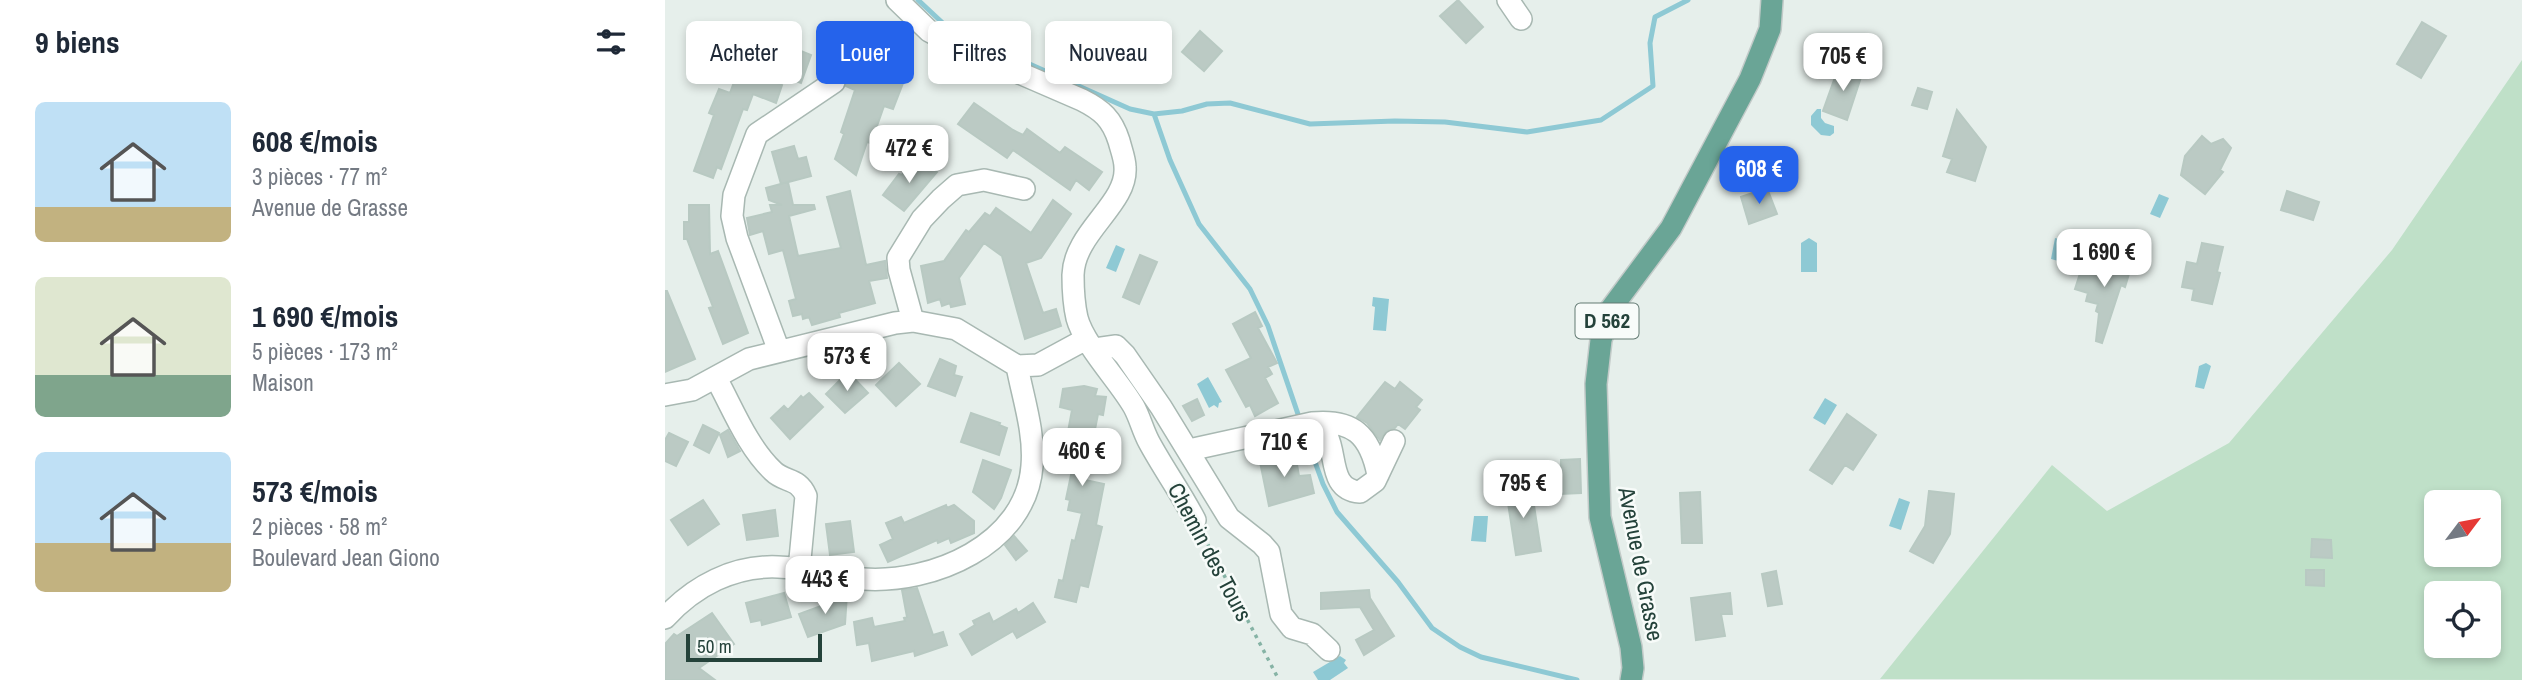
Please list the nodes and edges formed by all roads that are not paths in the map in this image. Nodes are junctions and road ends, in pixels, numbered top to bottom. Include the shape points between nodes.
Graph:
1 (897, 0) edge
2 (1508, 0) edge
3 (1772, 0) edge
4 (1521, 19) dead end
5 (831, 84) edge
6 (1024, 189) dead end
7 (913, 321) junction
8 (1090, 344) junction
9 (779, 351) junction
10 (1017, 366) junction
11 (716, 378) junction
12 (665, 395) edge
13 (1312, 423) junction
14 (1394, 441) dead end
15 (1189, 450) junction
16 (1378, 475) junction
17 (1195, 520) road end
18 (799, 570) junction
19 (665, 618) edge
20 (1329, 650) dead end
21 (1631, 680) edge

1 - 8 street, Chemin des Tours via 929,31 1082,100 1110,118 1126,168 1123,182 1086,238 1073,274 1077,318
2 - 4 street
3 - 21 main road, Avenue de Grasse / D 562 via 1770,29 1750,79 1671,228 1610,310 1601,341 1596,384 1600,517 1631,647
5 - 9 street via 757,134 734,195 737,238
6 - 7 street via 984,180 957,185 922,219 898,258
7 - 9 street
7 - 10 street via 956,329
8 - 10 street via 1038,365
8 - 15 street via 1116,346 1125,355
8 - 17 street, Chemin des Tours via 1135,408
9 - 11 street via 749,359
10 - 18 street via 1032,442 1032,467 1007,527 962,560 899,578 863,579
11 - 12 street via 692,390
11 - 18 street via 755,451 806,496
13 - 15 street
13 - 16 street via 1339,423 1354,429 1370,450
13 - 16 street via 1324,430 1343,486 1360,492
14 - 16 street
15 - 20 street via 1229,518 1269,552 1281,614 1292,628 1312,634
18 - 19 street via 777,567 726,575 696,590

